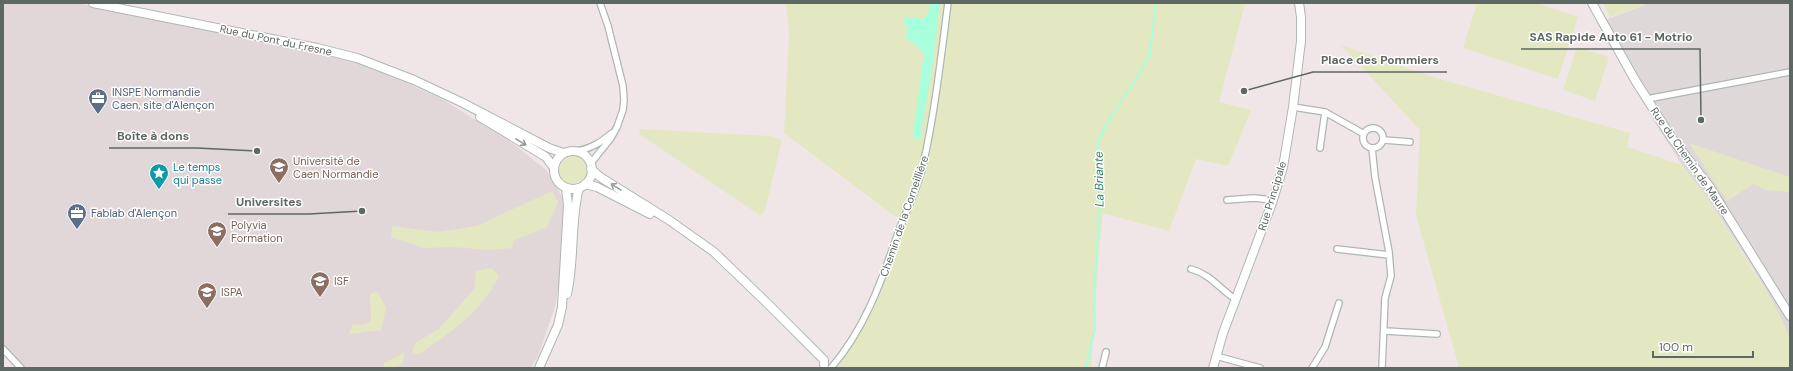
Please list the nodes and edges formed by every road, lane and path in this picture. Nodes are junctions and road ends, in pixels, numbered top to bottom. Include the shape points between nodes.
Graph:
1 (93, 3) edge
2 (600, 3) edge
3 (948, 3) edge
4 (1299, 3) edge
5 (1592, 3) edge
6 (1790, 72) edge
7 (453, 98) junction
8 (1647, 99) junction
9 (1293, 107) junction
10 (1325, 112) junction
11 (614, 131) junction
12 (1364, 134) junction
13 (1384, 140) junction
14 (1410, 142) dead end
15 (1320, 148) dead end
16 (1372, 148) junction
17 (576, 151) junction
18 (563, 153) junction
19 (591, 166) junction
20 (554, 168) junction
21 (582, 186) junction
22 (566, 188) junction
23 (1227, 200) dead end
24 (1273, 200) junction
25 (684, 231) junction
26 (1337, 249) dead end
27 (1389, 256) junction
28 (1191, 270) dead end
29 (1236, 299) junction
30 (1339, 302) dead end
31 (562, 307) junction
32 (1790, 316) edge
33 (1385, 331) junction
34 (1437, 334) dead end
35 (3, 349) edge
36 (1106, 352) dead end
37 (1216, 356) junction
38 (827, 367) edge
39 (21, 368) edge
40 (539, 368) edge
41 (1102, 368) edge
42 (1213, 368) edge
43 (1260, 368) edge
44 (1312, 368) edge
45 (1382, 368) edge

1 - 7 main road, Rue du Pont du Fresne via 357,58
2 - 11 street via 623,86 623,110
3 - 38 street, Chemin de la Corneillière via 923,167 869,309 848,346
4 - 9 main road, Rue Principale via 1301,41
5 - 8 main road, Rue du Chemin de Maure
6 - 8 street
7 - 18 main road, Rue du Pont du Fresne
7 -> 20 main road, Rue du Pont du Fresne via 466,109 546,157
8 - 32 main road, Rue du Chemin de Maure via 1671,137 1709,186
9 - 10 street
9 - 24 main road, Rue Principale via 1283,167
10 - 12 street
10 - 15 street
11 - 17 street via 586,150
11 - 19 street via 596,154
12 - 13 street via 1368,129 1375,128 1381,131
12 - 16 street via 1364,143
13 - 14 street
13 - 16 street via 1378,147
16 - 27 street
17 - 18 main road
17 - 19 main road via 584,154
18 - 20 main road
19 - 21 main road via 589,180
25 -> 19 main road via 600,178
20 - 22 main road via 556,179
21 - 22 main road
21 - 25 main road via 597,186
21 - 31 main road via 575,204 571,270
22 - 31 main road via 568,205
23 - 24 street
24 - 29 main road, Rue Principale
25 - 38 main road via 714,252 824,360
26 - 27 street
27 - 33 street via 1391,276 1385,298
28 - 29 street via 1210,277
29 - 37 main road, Rue Principale
30 - 44 street via 1325,347
31 - 40 main road via 558,325
33 - 34 street
33 - 45 street
35 - 39 street
36 - 41 street
37 - 42 main road, Rue Principale
37 - 43 street

